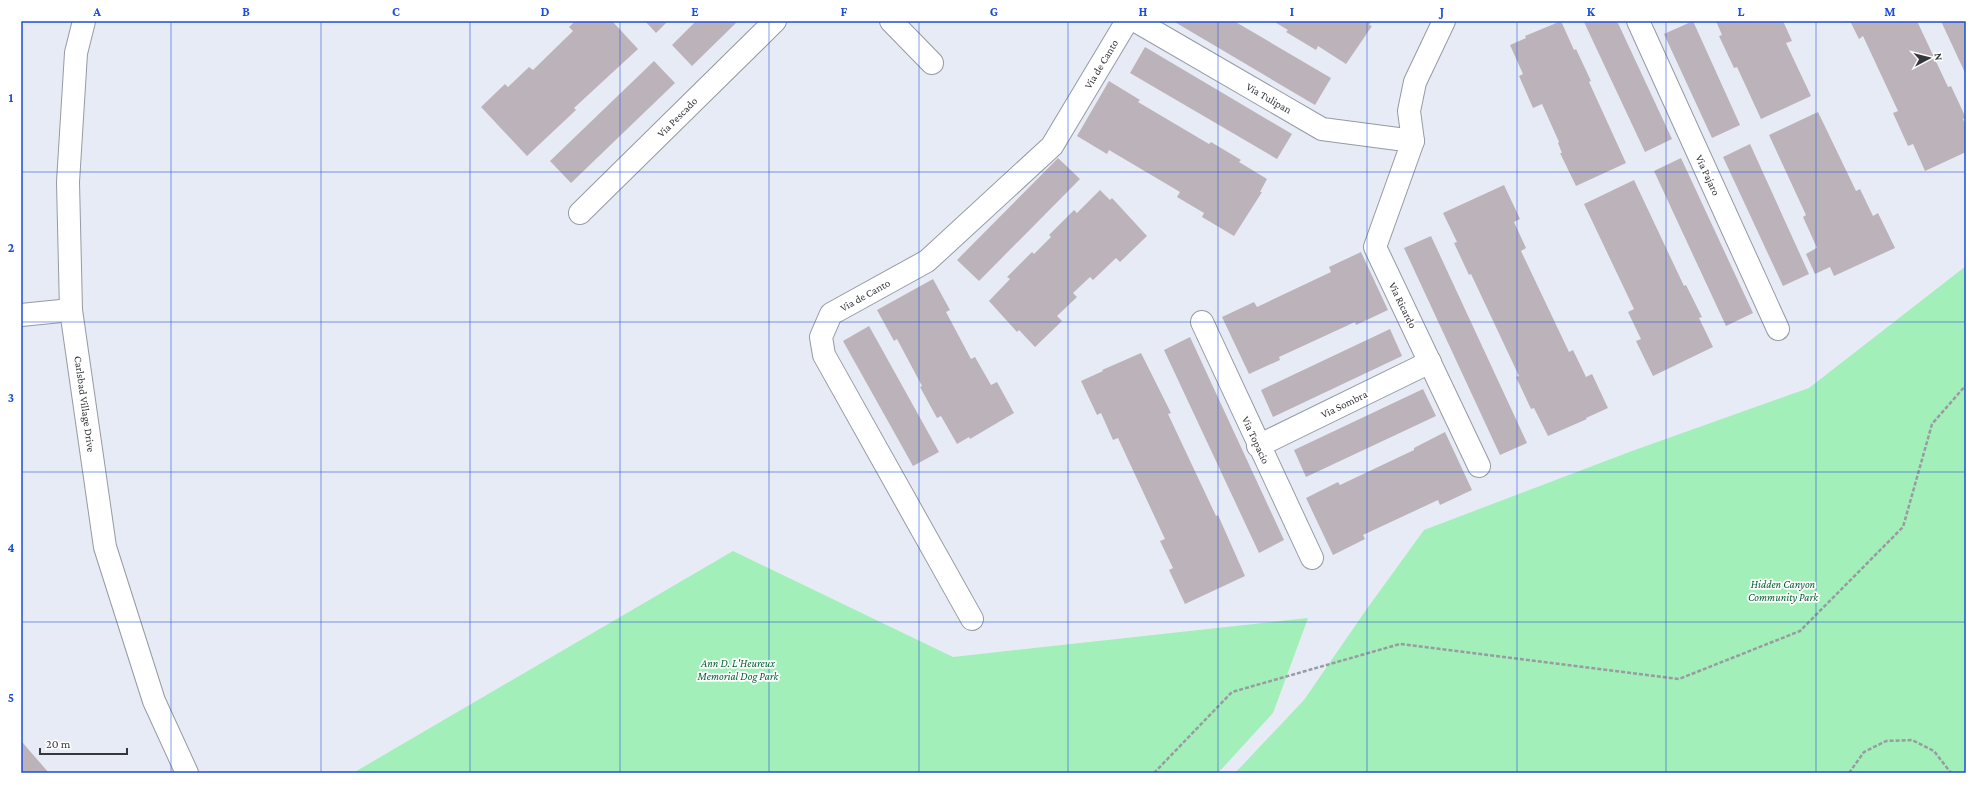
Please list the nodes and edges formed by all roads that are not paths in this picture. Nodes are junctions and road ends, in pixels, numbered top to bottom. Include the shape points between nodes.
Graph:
1 (84, 21) edge
2 (775, 21) edge
3 (891, 21) edge
4 (1127, 21) edge
5 (1136, 21) edge
6 (1444, 21) edge
7 (1638, 21) edge
8 (932, 63) dead end
9 (1414, 141) junction
10 (580, 213) dead end
11 (71, 310) junction
12 (21, 315) edge
13 (1202, 322) dead end
14 (1778, 329) dead end
15 (1430, 362) junction
16 (1258, 446) junction
17 (1479, 466) dead end
18 (1312, 558) dead end
19 (972, 619) dead end
20 (187, 773) edge

1 - 11 street, Carlsbad Village Drive via 76,53 68,182
2 - 10 street, Via Pescado
3 - 8 street
4 - 19 street, Via de Canto via 1052,146 927,261 831,314 821,337 824,355
5 - 9 street, Via Tulipan via 1322,129
6 - 9 street via 1415,82 1409,111
7 - 14 street, Via Pajaro
9 - 15 street, Via Ricardo via 1375,247
11 - 12 street
11 - 20 street, Carlsbad Village Drive via 105,547 154,700
13 - 16 street, Via Topacio
15 - 16 street, Via Sombra
15 - 17 street, Via Ricardo
16 - 18 street, Via Topacio

